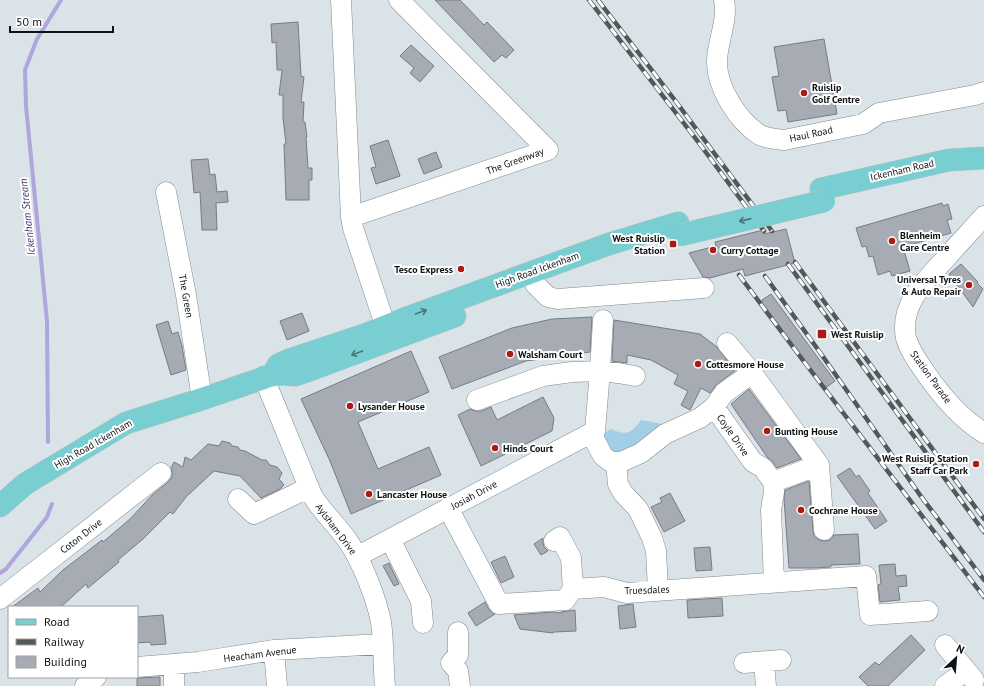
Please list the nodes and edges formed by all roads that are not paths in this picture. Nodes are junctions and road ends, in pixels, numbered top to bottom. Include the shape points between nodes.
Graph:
1 (341, 0) edge
2 (399, 0) edge
3 (724, 0) edge
4 (984, 92) edge
5 (984, 158) edge
6 (984, 162) edge
7 (166, 192) dead end
8 (822, 195) junction
9 (984, 216) edge
10 (351, 217) junction
11 (679, 229) junction
12 (535, 284) junction
13 (704, 288) dead end
14 (602, 320) dead end
15 (387, 334) junction
16 (727, 343) dead end
17 (600, 371) junction
18 (752, 373) junction
19 (635, 376) dead end
20 (264, 378) junction
21 (202, 399) junction
22 (477, 400) dead end
23 (714, 408) junction
24 (591, 433) junction
25 (984, 434) edge
26 (616, 463) junction
27 (818, 465) junction
28 (161, 472) dead end
29 (773, 482) junction
30 (308, 488) junction
31 (238, 499) dead end
32 (0, 506) edge
33 (448, 508) junction
34 (824, 530) dead end
35 (390, 539) junction
36 (554, 541) dead end
37 (358, 556) junction
38 (774, 582) junction
39 (573, 589) junction
40 (658, 590) junction
41 (0, 599) edge
42 (928, 611) dead end
43 (423, 623) dead end
44 (458, 632) dead end
45 (382, 644) junction
46 (945, 645) dead end
47 (274, 650) junction
48 (744, 663) dead end
49 (174, 664) junction
50 (138, 667) edge
51 (95, 678) edge
52 (85, 686) edge
53 (174, 686) edge
54 (277, 686) edge
55 (385, 686) edge
56 (460, 686) edge
57 (766, 686) edge
58 (945, 686) edge

1 - 10 street
2 - 10 street, The Greenway via 548,150
3 - 4 street, Haul Road via 726,11 718,53 719,73 725,93 732,106 751,128 772,139 784,140 863,124 879,113
5 - 8 main road, Ickenham Road via 949,160
6 - 8 main road, Ickenham Road via 950,172
7 - 21 street, The Green via 186,295
8 - 11 main road, High Road Ickenham via 734,208
9 - 25 street, Station Parade via 917,291 910,305 906,327 906,338 911,351 929,378 958,414
10 - 15 street
11 - 12 main road, High Road Ickenham
15 -> 11 main road, High Road Ickenham via 609,244
12 - 13 street via 548,297 558,299
12 - 15 main road, High Road Ickenham via 460,314
14 - 17 street
15 - 20 main road, High Road Ickenham via 289,360 278,365 273,374
16 - 18 street
17 - 19 street
17 - 22 street via 543,376
17 - 24 street via 595,431
18 - 23 street via 724,393
18 - 27 street
20 - 21 main road, High Road Ickenham
20 - 30 street, Aylsham Drive
21 - 32 main road, High Road Ickenham via 126,423 26,484
23 - 26 street, Coyle Drive via 700,418 665,434 641,453
23 - 29 street, Coyle Drive via 753,462 764,468
24 - 26 street via 604,456
24 - 33 street, Josiah Drive
26 - 40 street via 618,484 638,509 652,538 656,551
27 - 29 street
27 - 34 street
28 - 41 street, Coton Drive
29 - 38 street via 771,510
30 - 31 street via 254,514
30 - 37 street, Aylsham Drive via 318,505 348,540
33 - 35 street, Josiah Drive
33 - 39 street via 499,604 565,600
35 - 37 street, Josiah Drive
35 - 43 street via 421,601
36 - 39 street via 560,537 571,558
37 - 45 street, Aylsham Drive via 378,610
38 - 40 street, Truesdales
38 - 42 street, Truesdales via 866,576 870,615
39 - 40 street, Truesdales via 604,587 627,593
44 - 56 street via 458,655 451,664 458,672
45 - 47 street, Heacham Avenue
45 - 55 street, Aylsham Drive
46 - 58 street via 970,675
47 - 49 street, Heacham Avenue
47 - 54 street
48 - 57 street via 773,661
49 - 50 street, Heacham Avenue
49 - 53 street
51 - 52 street

